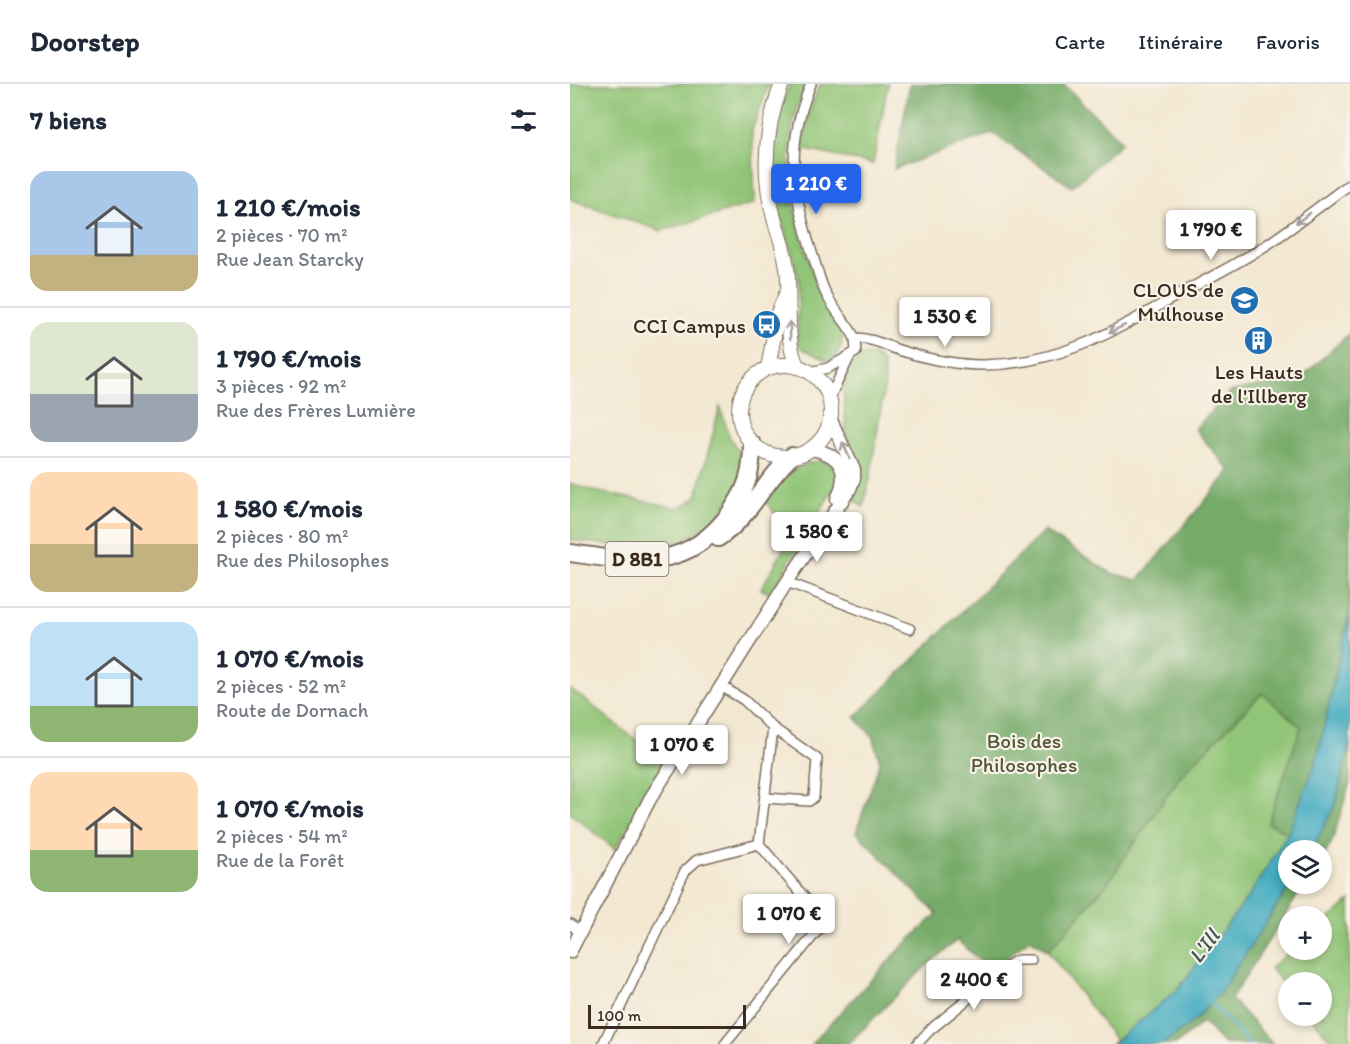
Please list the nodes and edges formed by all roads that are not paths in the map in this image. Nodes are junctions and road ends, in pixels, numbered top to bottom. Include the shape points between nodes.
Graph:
1 (782, 84) edge
2 (811, 84) edge
3 (1350, 184) edge
4 (787, 292) junction
5 (855, 338) junction
6 (853, 354) junction
7 (768, 368) junction
8 (804, 369) junction
9 (829, 399) junction
10 (830, 418) junction
11 (752, 444) junction
12 (811, 449) junction
13 (792, 456) junction
14 (829, 517) junction
15 (700, 544) junction
16 (570, 553) edge
17 (787, 582) junction
18 (910, 628) dead end
19 (721, 686) junction
20 (773, 728) junction
21 (766, 798) junction
22 (759, 844) junction
23 (575, 928) edge
24 (570, 952) edge
25 (1031, 960) dead end
26 (603, 1044) edge
27 (725, 1044) edge
28 (917, 1044) edge

1 - 4 main road via 771,119 766,167 769,197 787,268
2 - 5 street via 794,140 795,187 821,284
3 -> 5 street via 1265,246 1130,322 1053,356 997,364 963,364
4 - 7 main road via 778,313
8 -> 4 main road via 791,352
5 - 6 street
6 - 8 street via 828,368
6 - 9 street
7 - 8 main road via 778,365
7 - 11 main road via 746,385 739,405 740,424
8 - 9 main road via 819,380
9 - 10 main road
10 - 12 main road via 824,435
14 -> 10 main road via 854,478
11 - 13 main road via 764,452
11 - 15 highway, D 8B1 via 751,473 744,492
12 - 13 main road
12 - 14 main road via 829,454 843,470 842,489
13 - 15 highway, D 8B1 via 728,532
14 - 17 main road
15 - 16 highway, D 8B1 via 680,554 650,559
17 - 18 street
17 - 19 main road
19 - 20 street via 744,700
19 - 23 main road
20 - 21 street
20 - 21 street via 817,759 818,764 814,797 809,801
21 - 22 street
22 - 26 street via 697,860 685,871
22 - 27 street via 817,912 820,924
23 - 24 main road
25 - 28 street via 1012,963

